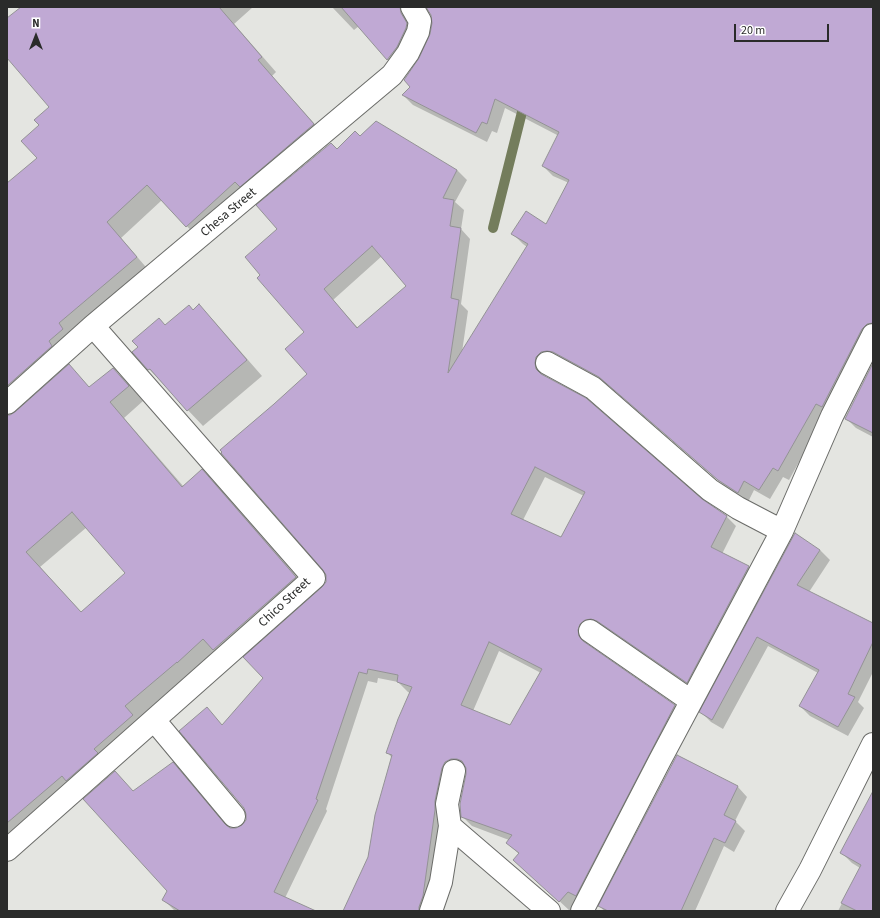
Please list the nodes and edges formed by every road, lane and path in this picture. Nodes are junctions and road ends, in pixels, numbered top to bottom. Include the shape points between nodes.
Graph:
1 (412, 7) edge
2 (94, 326) junction
3 (873, 335) edge
4 (547, 363) dead end
5 (7, 403) edge
6 (782, 531) junction
7 (590, 631) dead end
8 (691, 701) junction
9 (154, 720) junction
10 (873, 744) edge
11 (454, 771) dead end
12 (234, 816) dead end
13 (450, 826) junction
14 (7, 850) edge
15 (431, 911) edge
16 (549, 911) edge
17 (582, 911) edge
18 (787, 911) edge

1 - 2 street, Chesa Street via 420,21 418,32 408,53 392,75
2 - 5 street, Chesa Street
2 - 9 street, Chico Street via 314,578
3 - 6 street via 832,416
4 - 6 street via 593,388 710,490
6 - 8 street
7 - 8 street
8 - 17 street
9 - 12 street
9 - 14 street, Chico Street
10 - 18 street
11 - 13 street via 447,804
13 - 15 street via 441,882
13 - 16 street

